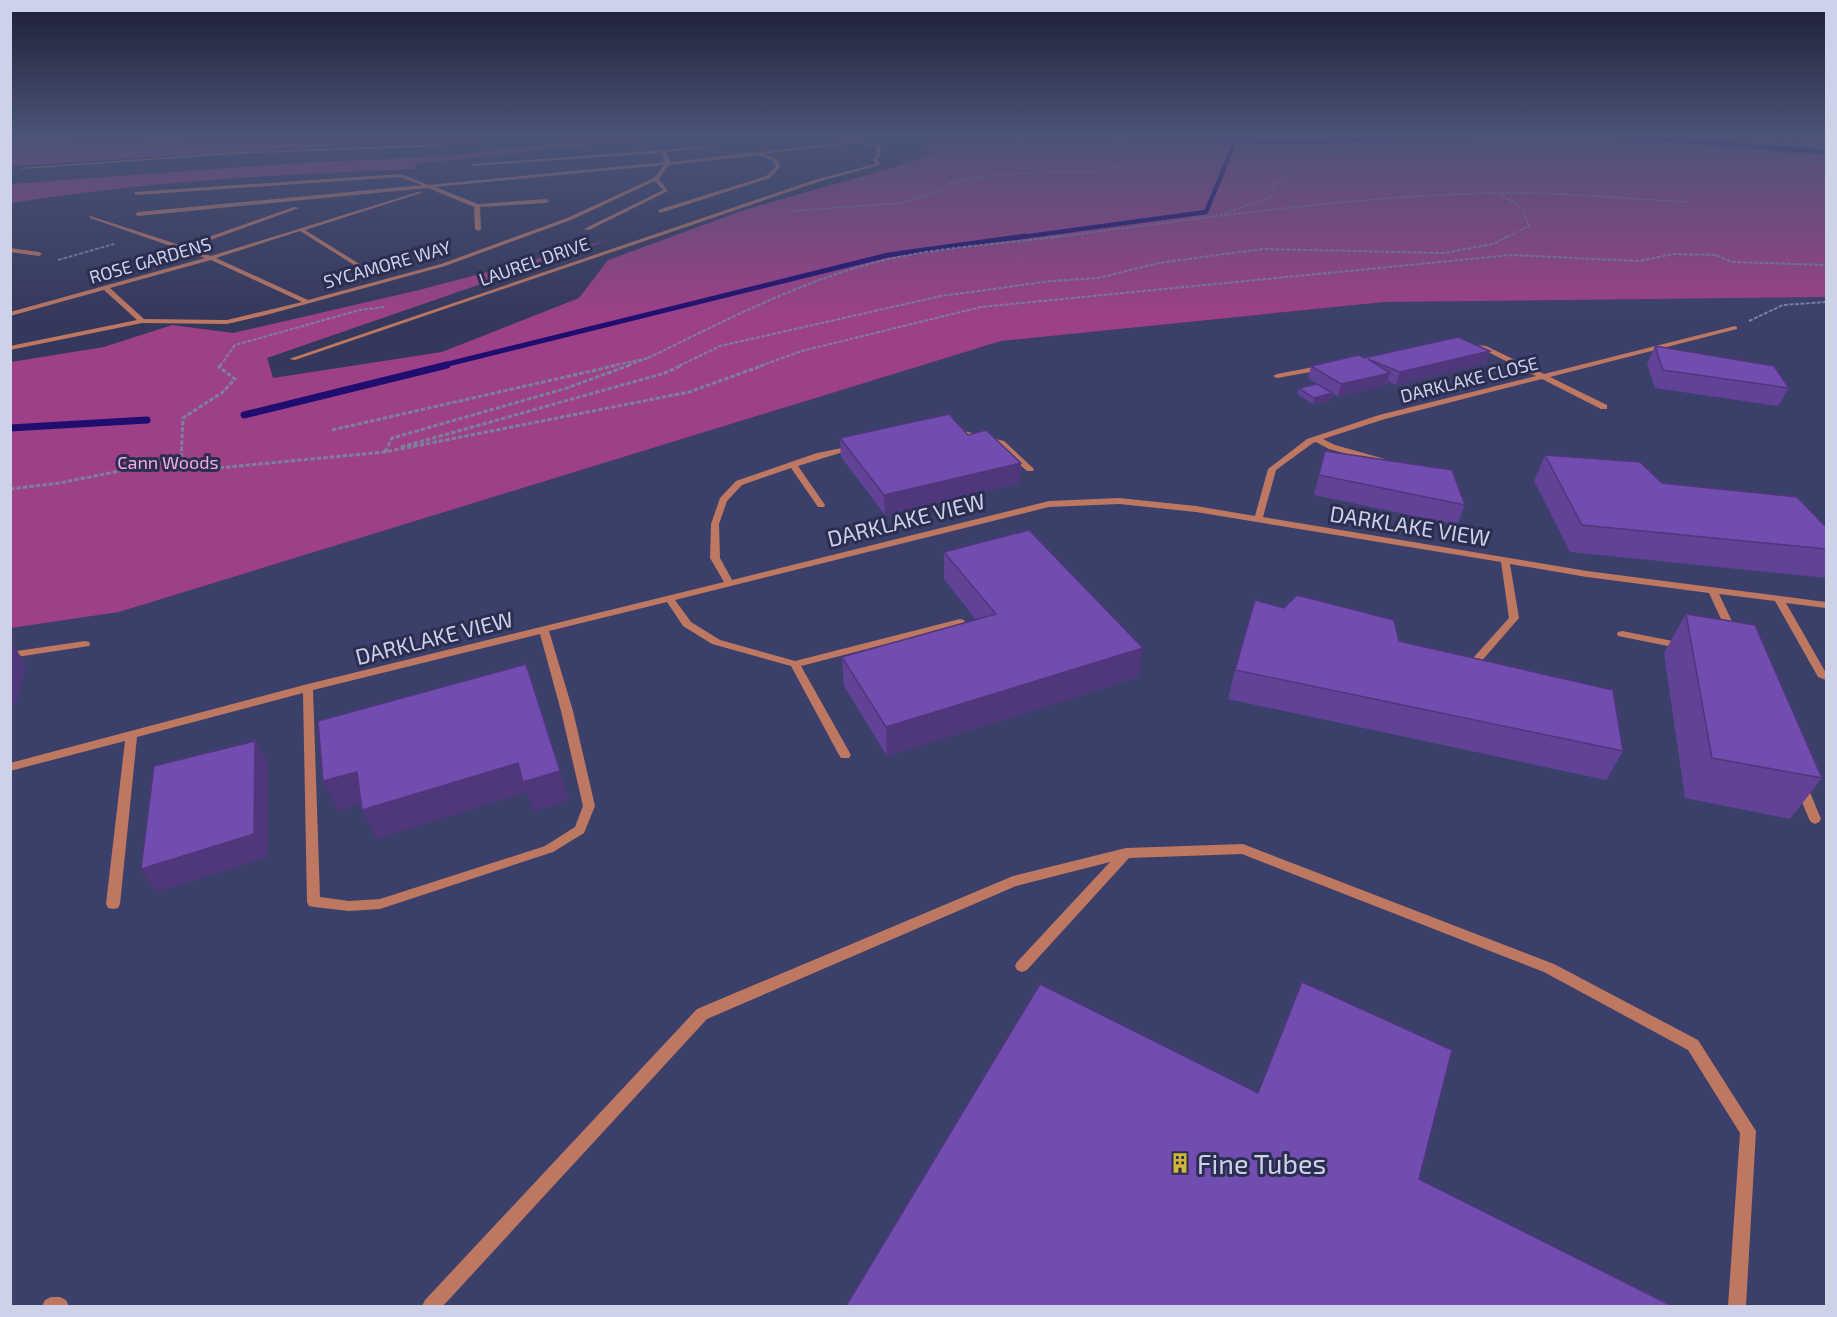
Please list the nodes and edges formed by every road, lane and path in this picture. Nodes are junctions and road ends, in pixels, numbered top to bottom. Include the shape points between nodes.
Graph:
1 (319, 197) edge
2 (402, 197) edge
3 (457, 197) edge
4 (616, 197) edge
5 (651, 197) edge
6 (703, 197) edge
7 (768, 197) edge
8 (928, 197) edge
9 (1270, 197) edge
10 (1444, 197) edge
11 (1506, 197) edge
12 (1593, 197) edge
13 (546, 201) dead end
14 (1688, 202) dead end
15 (477, 206) junction
16 (296, 208) dead end
17 (660, 211) dead end
18 (138, 214) dead end
19 (783, 214) dead end
20 (92, 217) dead end
21 (1213, 217) junction
22 (477, 229) dead end
23 (586, 229) dead end
24 (303, 231) junction
25 (145, 236) junction
26 (181, 249) junction
27 (10, 250) edge
28 (39, 254) dead end
29 (211, 258) junction
30 (55, 260) dead end
31 (1827, 265) edge
32 (372, 274) dead end
33 (106, 289) junction
34 (308, 302) junction
35 (1827, 302) edge
36 (394, 304) dead end
37 (10, 314) edge
38 (142, 321) junction
39 (1735, 328) joint
40 (1458, 344) edge
41 (10, 348) edge
42 (1644, 351) junction
43 (1658, 356) edge
44 (648, 358) junction
45 (293, 359) dead end
46 (1333, 365) edge
47 (1277, 376) dead end
48 (1543, 376) junction
49 (1604, 407) dead end
50 (940, 427) edge
51 (332, 430) dead end
52 (1317, 439) junction
53 (864, 445) edge
54 (385, 452) junction
55 (181, 459) junction
56 (793, 465) junction
57 (1390, 465) edge
58 (1030, 469) dead end
59 (10, 489) edge
60 (821, 505) dead end
61 (1257, 520) junction
62 (1505, 560) junction
63 (729, 584) junction
64 (1713, 591) junction
65 (669, 598) junction
66 (1780, 601) junction
67 (1827, 605) edge
68 (960, 622) edge
69 (544, 630) junction
70 (1622, 634) dead end
71 (85, 644) dead end
72 (1739, 647) edge
73 (1700, 649) edge
74 (10, 655) edge
75 (795, 664) junction
76 (1469, 669) edge
77 (1825, 679) edge
78 (308, 688) junction
79 (131, 736) junction
80 (845, 755) dead end
81 (10, 766) edge
82 (1797, 775) edge
83 (1815, 819) edge
84 (1126, 853) junction
85 (113, 904) dead end
86 (1022, 966) dead end
87 (51, 1306) edge
88 (60, 1306) edge
89 (431, 1306) edge
90 (1737, 1306) edge

1 - 18 street
2 - 24 street, ROSE GARDENS
3 - 15 street
4 - 34 street, SYCAMORE WAY via 569,219 443,265
5 - 23 street
6 - 17 street
7 - 45 street, LAUREL DRIVE
8 - 19 path
9 - 21 path
10 - 21 path
11 - 54 path via 1522,208 1529,226 1493,244 1445,253 1262,249 1159,263 1098,278 941,296 720,345 665,373
12 - 14 path
13 - 15 street
15 - 22 street
16 - 26 street
20 - 25 street
21 - 44 path via 894,258 824,278 772,299
24 - 29 street, ROSE GARDENS
24 - 32 street
25 - 26 street
25 - 30 path
26 - 29 street
27 - 28 street
29 - 33 street, ROSE GARDENS
29 - 34 street
31 - 54 path via 1732,262 1716,255 1673,254 1640,261 1511,255 981,307 802,351 689,392
33 - 37 street, ROSE GARDENS
33 - 38 street
34 - 38 street, SYCAMORE WAY via 227,322
35 - 39 path via 1783,305
36 - 55 path via 235,345 219,368 236,379 183,418
38 - 41 street, SYCAMORE WAY
39 - 42 street, DARKLAKE CLOSE
40 - 48 street via 1484,347
42 - 43 street
42 - 48 street, DARKLAKE CLOSE
44 - 51 path
44 - 54 path via 564,389 392,438
46 - 47 street
48 - 49 street
48 - 52 street, DARKLAKE CLOSE via 1382,417
50 - 58 street via 1001,443
52 - 57 street
52 - 61 street, DARKLAKE CLOSE via 1272,470
53 - 56 street
54 - 55 path via 217,468
55 - 59 path
56 - 60 street
56 - 63 street via 740,483 723,500 715,524 715,558
61 - 62 street, DARKLAKE VIEW
61 - 63 street, DARKLAKE VIEW via 1119,501 1049,504
62 - 64 street, DARKLAKE VIEW
62 - 76 street via 1514,618
63 - 65 street, DARKLAKE VIEW
64 - 66 street, DARKLAKE VIEW
64 - 72 street
65 - 69 street, DARKLAKE VIEW
65 - 75 street via 687,624 716,642
66 - 67 street, DARKLAKE VIEW
66 - 77 street
68 - 75 street
69 - 78 street, DARKLAKE VIEW
69 - 78 street via 589,806 580,830 549,849 380,904 314,902
70 - 73 street
71 - 74 street
75 - 80 street
78 - 79 street, DARKLAKE VIEW
79 - 81 street, DARKLAKE VIEW
79 - 85 street
82 - 83 street
84 - 86 street
84 - 89 street via 1013,881 702,1014
84 - 90 street via 1243,849 1549,968 1693,1045 1748,1131
87 - 88 street

